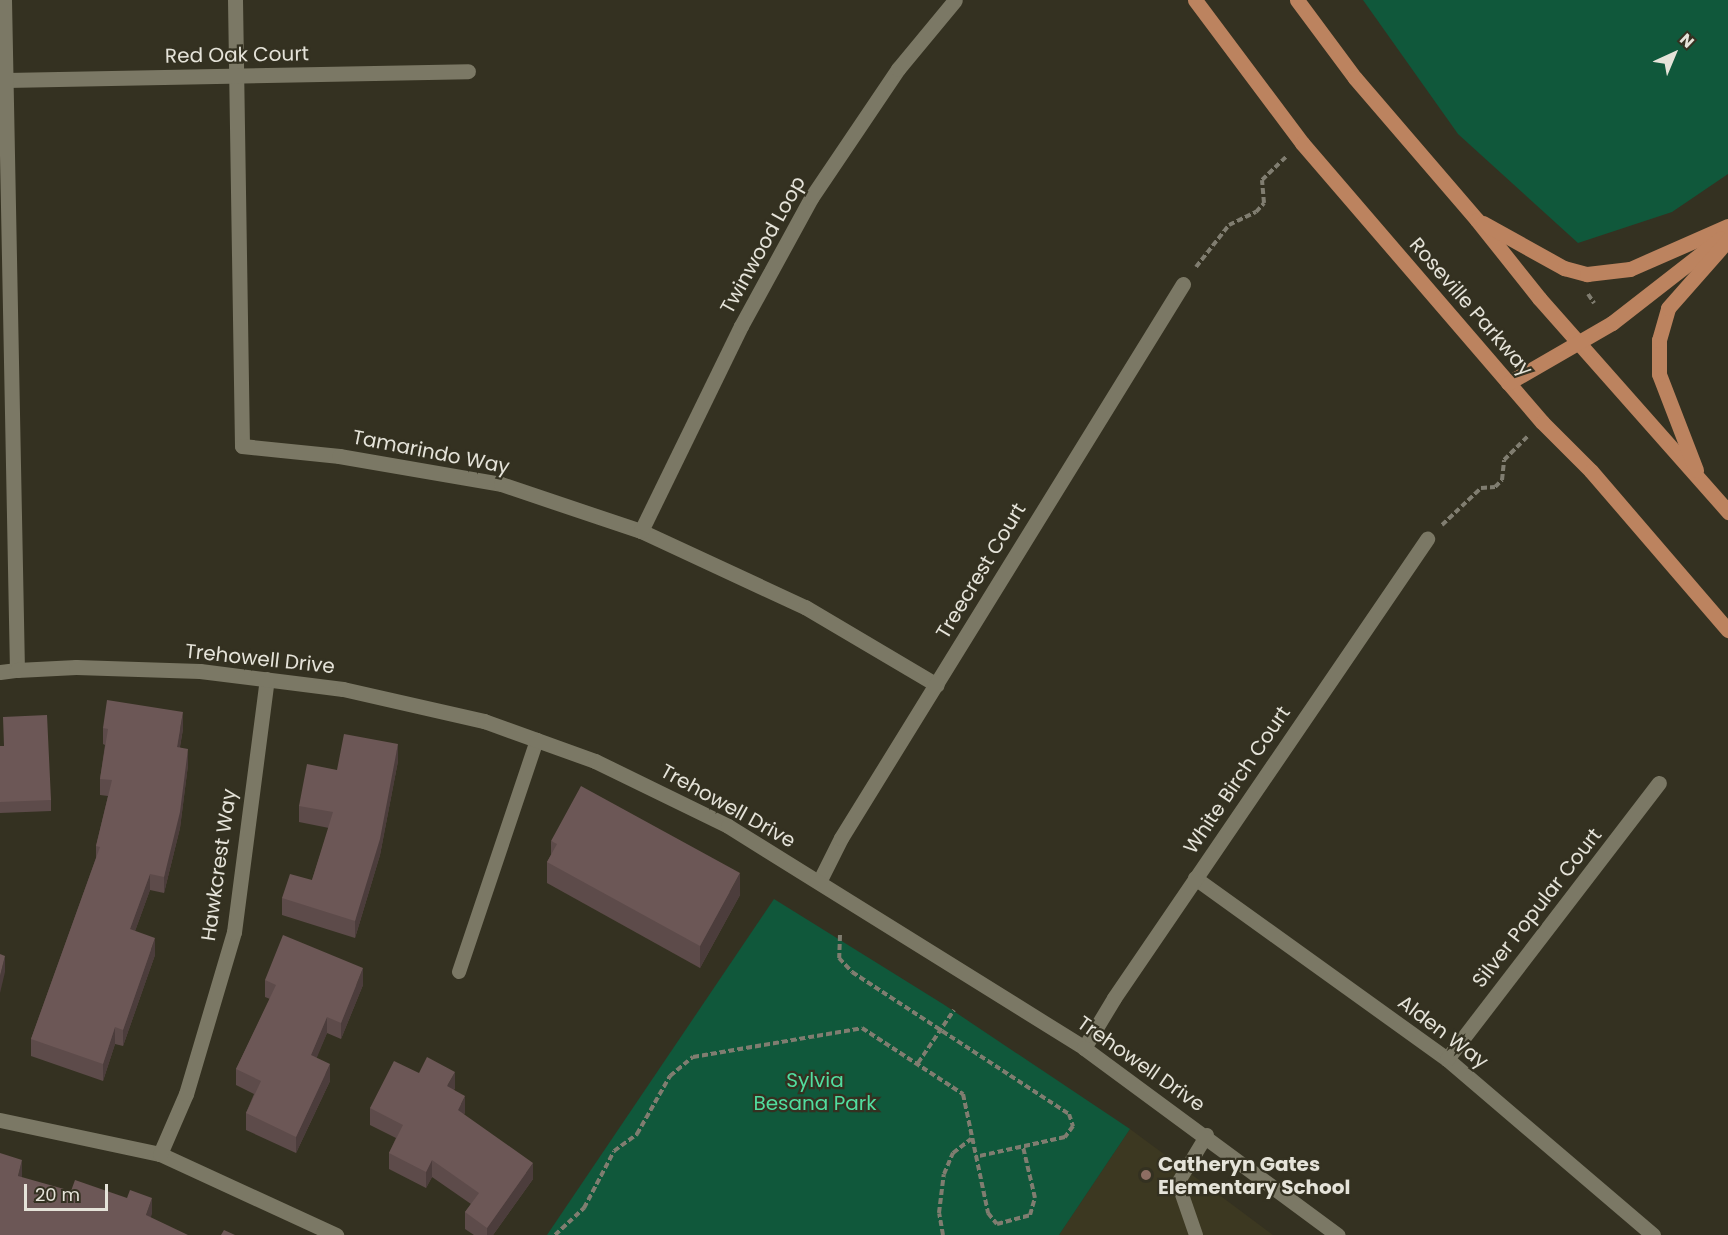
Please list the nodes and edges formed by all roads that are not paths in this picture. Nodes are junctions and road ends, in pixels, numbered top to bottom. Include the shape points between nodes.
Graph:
1 (4, 0) edge
2 (235, 0) edge
3 (955, 0) edge
4 (1195, 0) edge
5 (1298, 0) edge
6 (3, 62) edge
7 (468, 71) dead end
8 (237, 76) junction
9 (6, 80) junction
10 (3, 99) edge
11 (1477, 219) junction
12 (1728, 226) edge
13 (1728, 233) edge
14 (1728, 240) edge
15 (1182, 284) road end
16 (1578, 344) junction
17 (1508, 383) junction
18 (1699, 478) junction
19 (1728, 512) edge
20 (641, 531) junction
21 (1427, 539) road end
22 (1728, 630) edge
23 (16, 670) junction
24 (0, 672) edge
25 (267, 679) junction
26 (937, 684) junction
27 (537, 740) junction
28 (1659, 783) dead end
29 (1195, 878) junction
30 (819, 882) junction
31 (459, 972) dead end
32 (1084, 1048) junction
33 (1447, 1059) junction
34 (0, 1120) edge
35 (1207, 1136) junction
36 (160, 1154) junction
37 (336, 1235) edge
38 (1196, 1235) edge
39 (1338, 1235) edge
40 (1653, 1235) edge

1 - 6 street
2 - 8 street
3 - 20 street, Twinwood Loop via 898,69 811,198 741,326
4 - 17 main road, Roseville Parkway via 1302,143
5 - 11 main road via 1355,78
6 - 9 street
7 - 8 street, Red Oak Court
8 - 9 street, Red Oak Court
8 - 20 street, Tamarindo Way via 242,446 339,456 501,484
9 - 10 street
10 - 23 street
11 - 12 main road via 1563,268 1587,274 1630,269
11 - 16 main road
13 - 16 main road via 1612,323
14 - 18 main road via 1668,308 1659,340 1659,374
15 - 26 street, Treecrest Court
16 - 17 main road
16 - 18 main road
17 - 22 main road, Roseville Parkway via 1591,471
18 - 19 main road
20 - 26 street, Tamarindo Way via 805,607
21 - 29 street, White Birch Court
23 - 24 street, Trehowell Drive
23 - 25 street, Trehowell Drive via 76,667 200,671
25 - 27 street, Trehowell Drive via 414,702
25 - 36 street, Hawkcrest Way via 234,932 186,1094
26 - 30 street, Treecrest Court via 841,838
27 - 30 street, Trehowell Drive via 652,786 728,826
27 - 31 lane
28 - 33 street, Silver Popular Court
29 - 32 street, White Birch Court
29 - 33 street, Alden Way
30 - 32 street, Trehowell Drive
32 - 35 street, Trehowell Drive
33 - 40 street, Alden Way
34 - 36 street
35 - 38 lane via 1178,1183
35 - 39 street, Trehowell Drive
36 - 37 street

